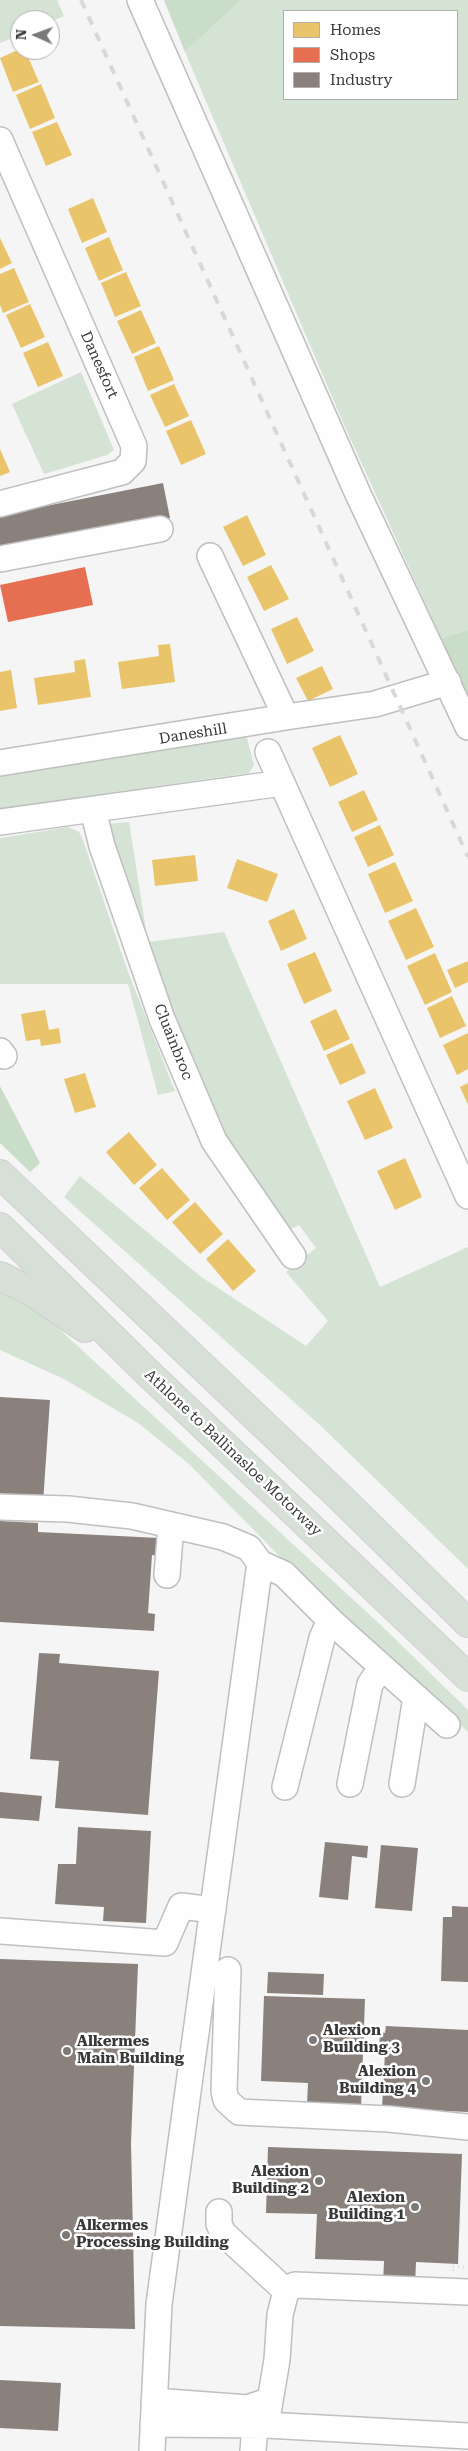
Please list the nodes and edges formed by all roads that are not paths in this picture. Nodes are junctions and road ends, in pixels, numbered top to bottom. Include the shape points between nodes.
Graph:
1 (140, 0) edge
2 (0, 140) edge
3 (0, 504) edge
4 (160, 530) dead end
5 (210, 556) dead end
6 (0, 559) edge
7 (448, 682) junction
8 (286, 718) junction
9 (468, 727) edge
10 (268, 752) dead end
11 (0, 763) edge
12 (282, 783) junction
13 (93, 810) junction
14 (0, 822) edge
15 (0, 1174) edge
16 (468, 1196) edge
17 (0, 1227) edge
18 (293, 1256) dead end
19 (0, 1276) edge
20 (147, 1372) junction
21 (0, 1507) edge
22 (171, 1525) junction
23 (260, 1563) junction
24 (167, 1575) dead end
25 (330, 1620) junction
26 (468, 1623) edge
27 (382, 1666) junction
28 (468, 1677) edge
29 (416, 1698) junction
30 (446, 1725) dead end
31 (350, 1784) dead end
32 (402, 1784) dead end
33 (285, 1787) dead end
34 (213, 1910) junction
35 (0, 1932) edge
36 (228, 1970) dead end
37 (468, 2127) edge
38 (219, 2212) dead end
39 (286, 2291) junction
40 (468, 2292) edge
41 (270, 2400) junction
42 (154, 2412) junction
43 (260, 2425) junction
44 (468, 2436) edge
45 (152, 2451) edge
46 (253, 2451) edge

1 - 7 street via 358,494
2 - 3 street, Danesfort via 134,446 134,461 122,472
4 - 6 street
5 - 8 street via 234,630
7 - 8 street, Daneshill via 375,704
7 - 9 street
8 - 11 street, Daneshill
10 - 12 street
12 - 13 street
12 - 16 street
13 - 14 street
13 - 18 street, Cluainbroc via 102,846 162,1019 214,1141
15 - 26 highway
17 - 20 highway, Athlone to Ballinasloe Motorway
19 - 20 highway via 32,1292
20 - 28 highway, Athlone to Ballinasloe Motorway
21 - 22 street via 68,1509 132,1516
22 - 23 street via 223,1537 249,1548
22 - 24 street
23 - 25 street via 284,1574
23 - 34 street
25 - 27 street
25 - 33 street via 322,1638
27 - 29 street
27 - 31 street via 370,1684
29 - 30 street
29 - 32 street
34 - 35 street via 181,1906 165,1942
34 - 42 street via 159,2304
36 - 37 street via 224,2091 226,2100 239,2112 389,2119
38 - 39 street via 222,2234
39 - 40 street via 295,2285
39 - 41 street
41 - 42 street via 248,2408
41 - 43 street
42 - 43 street
42 - 45 street
43 - 44 street
43 - 46 street

